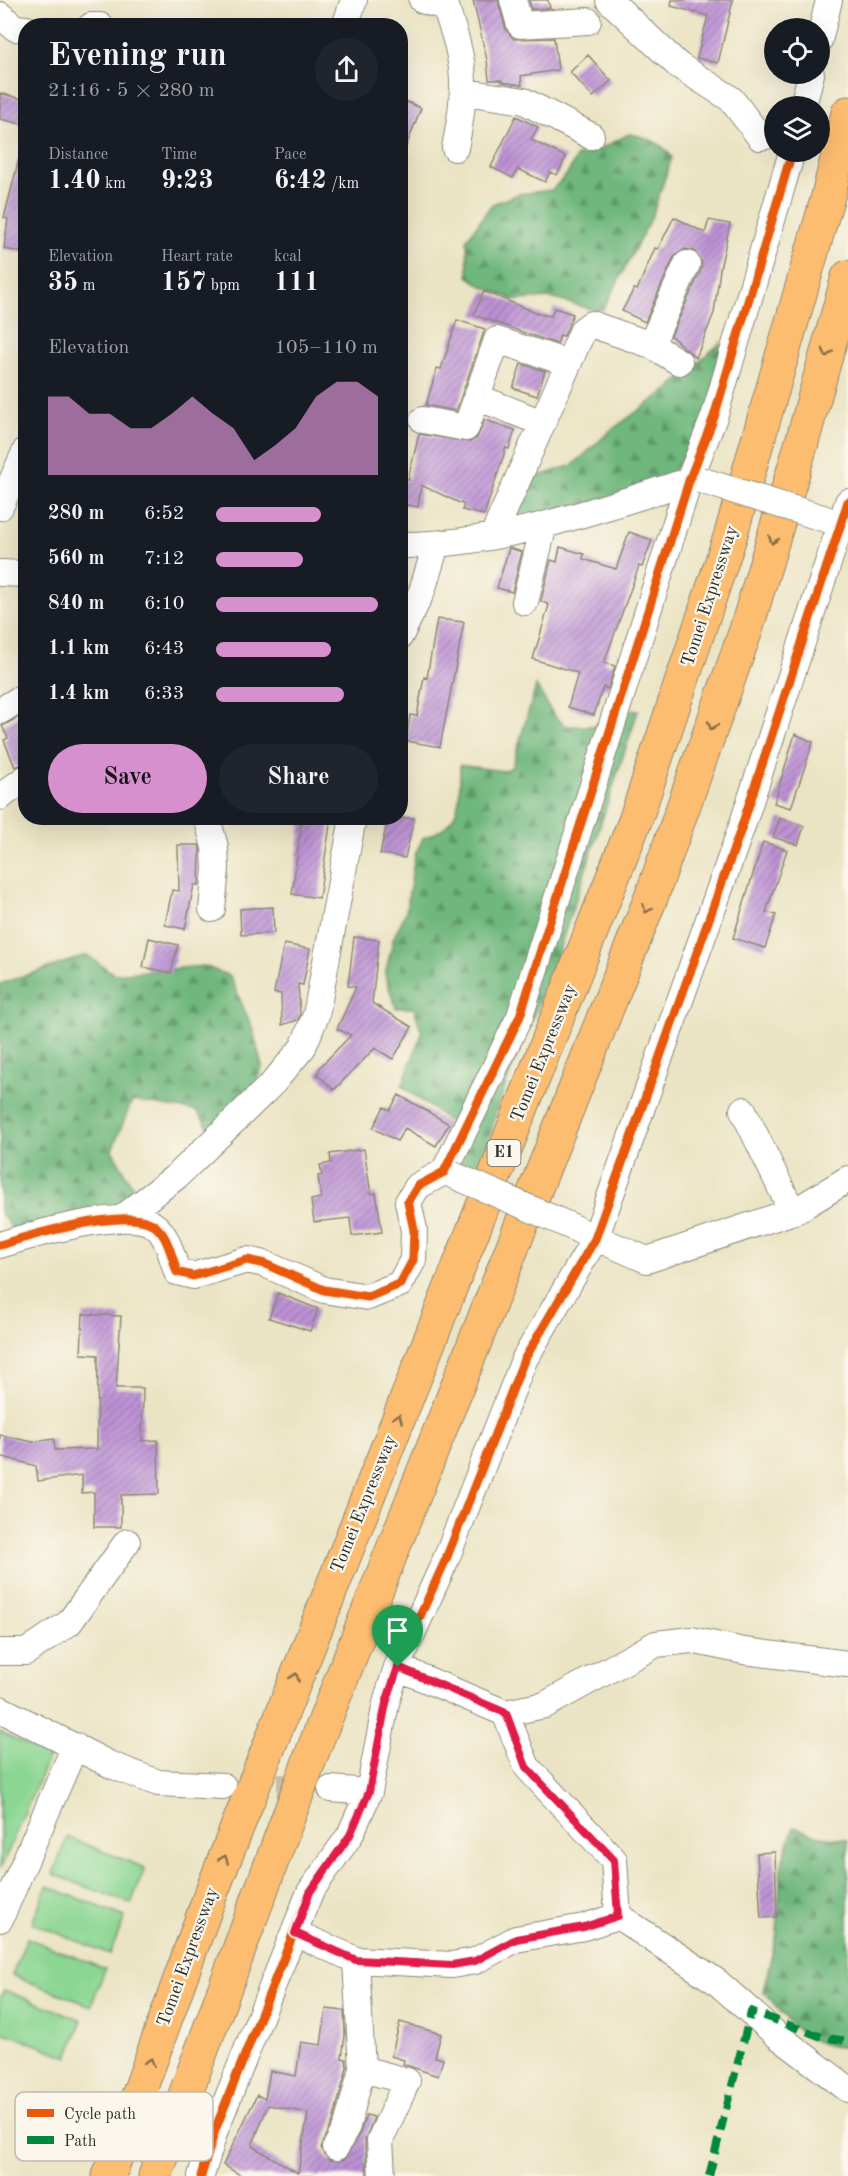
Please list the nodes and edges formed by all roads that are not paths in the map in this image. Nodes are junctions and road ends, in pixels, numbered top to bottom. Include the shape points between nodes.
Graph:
1 (354, 0) edge
2 (422, 0) edge
3 (513, 0) edge
4 (609, 0) edge
5 (829, 0) edge
6 (0, 15) edge
7 (348, 18) edge
8 (825, 18) edge
9 (588, 21) dead end
10 (18, 28) edge
11 (807, 89) edge
12 (465, 92) junction
13 (793, 96) edge
14 (848, 113) edge
15 (591, 136) dead end
16 (764, 136) edge
17 (455, 148) dead end
18 (789, 162) edge
19 (687, 264) dead end
20 (848, 276) edge
21 (651, 345) junction
22 (679, 362) dead end
23 (568, 363) junction
24 (477, 397) junction
25 (423, 420) dead end
26 (542, 423) junction
27 (18, 468) edge
28 (695, 481) junction
29 (0, 507) edge
30 (839, 516) edge
31 (544, 525) junction
32 (492, 536) junction
33 (408, 545) edge
34 (436, 545) junction
35 (0, 573) edge
36 (18, 574) edge
37 (525, 602) dead end
38 (408, 620) edge
39 (18, 700) edge
40 (0, 711) edge
41 (18, 784) edge
42 (0, 797) edge
43 (209, 825) edge
44 (352, 825) edge
45 (212, 909) dead end
46 (743, 1110) dead end
47 (448, 1173) junction
48 (848, 1179) edge
49 (792, 1211) junction
50 (122, 1218) junction
51 (586, 1234) junction
52 (0, 1245) edge
53 (127, 1542) dead end
54 (0, 1652) edge
55 (848, 1664) edge
56 (398, 1667) junction
57 (0, 1708) edge
58 (506, 1713) junction
59 (75, 1746) junction
60 (223, 1786) tunnel mouth
61 (331, 1789) tunnel mouth
62 (369, 1792) junction
63 (618, 1916) junction
64 (0, 1919) edge
65 (295, 1933) junction
66 (356, 1960) junction
67 (362, 2069) junction
68 (848, 2089) edge
69 (140, 2092) edge
70 (186, 2092) edge
71 (213, 2137) edge
72 (336, 2147) dead end
73 (114, 2161) edge
74 (161, 2161) edge
75 (206, 2161) edge
76 (109, 2176) edge
77 (155, 2176) edge
78 (201, 2176) edge
79 (382, 2176) edge

1 - 7 street
2 - 12 street via 445,7 459,43
3 - 9 street via 520,25
4 - 16 street via 678,65 731,99 760,137
5 - 8 street
6 - 10 street
11 - 13 street
12 - 15 street via 524,101
12 - 17 street
69 -> 14 highway, Tomei Expressway / E1 via 219,1874 635,821 730,537
18 - 28 street
19 - 21 street
20 -> 70 highway, E1 via 746,630 652,895 314,1748
21 - 22 street
21 - 23 street via 591,324 583,330
23 - 24 street via 497,340
23 - 26 street
24 - 25 street via 466,428
24 - 26 street
26 - 32 street
27 - 29 street
28 - 30 street, bridge
28 - 31 street
28 - 47 street via 520,1016
30 - 51 street via 741,829
31 - 32 street
31 - 37 street
32 - 34 street
33 - 34 street
34 - 38 street via 422,591
35 - 36 street
39 - 40 street
41 - 42 street
43 - 45 street via 216,869
44 - 50 street via 315,1015 303,1047 273,1083 177,1176
46 - 49 street
47 - 50 street via 417,1186 408,1202 414,1230 413,1260 400,1284 368,1297 324,1290 266,1264 247,1260 193,1276 177,1272 166,1239 149,1222
47 - 51 street, bridge
48 - 49 street
49 - 51 street via 647,1260
50 - 52 street via 38,1233
51 - 56 street via 524,1360 446,1558
53 - 54 street via 69,1623 26,1652
55 - 58 street via 691,1640 656,1644 545,1705
56 - 58 street
56 - 62 street via 386,1703
57 - 59 street
58 - 63 street via 526,1767 614,1860
59 - 60 street via 158,1783
59 - 64 street
61 - 62 street
62 - 65 street via 350,1835 310,1892
63 - 66 street via 584,1927 516,1939 475,1961 452,1965
63 - 68 street via 717,1982 778,2036
65 - 66 street
65 - 71 street
66 - 67 street
67 - 72 street via 347,2126
67 - 79 street via 407,2081 380,2140
76 -> 73 highway, Tomei Expressway / E1
74 -> 77 highway, E1
75 - 78 street

